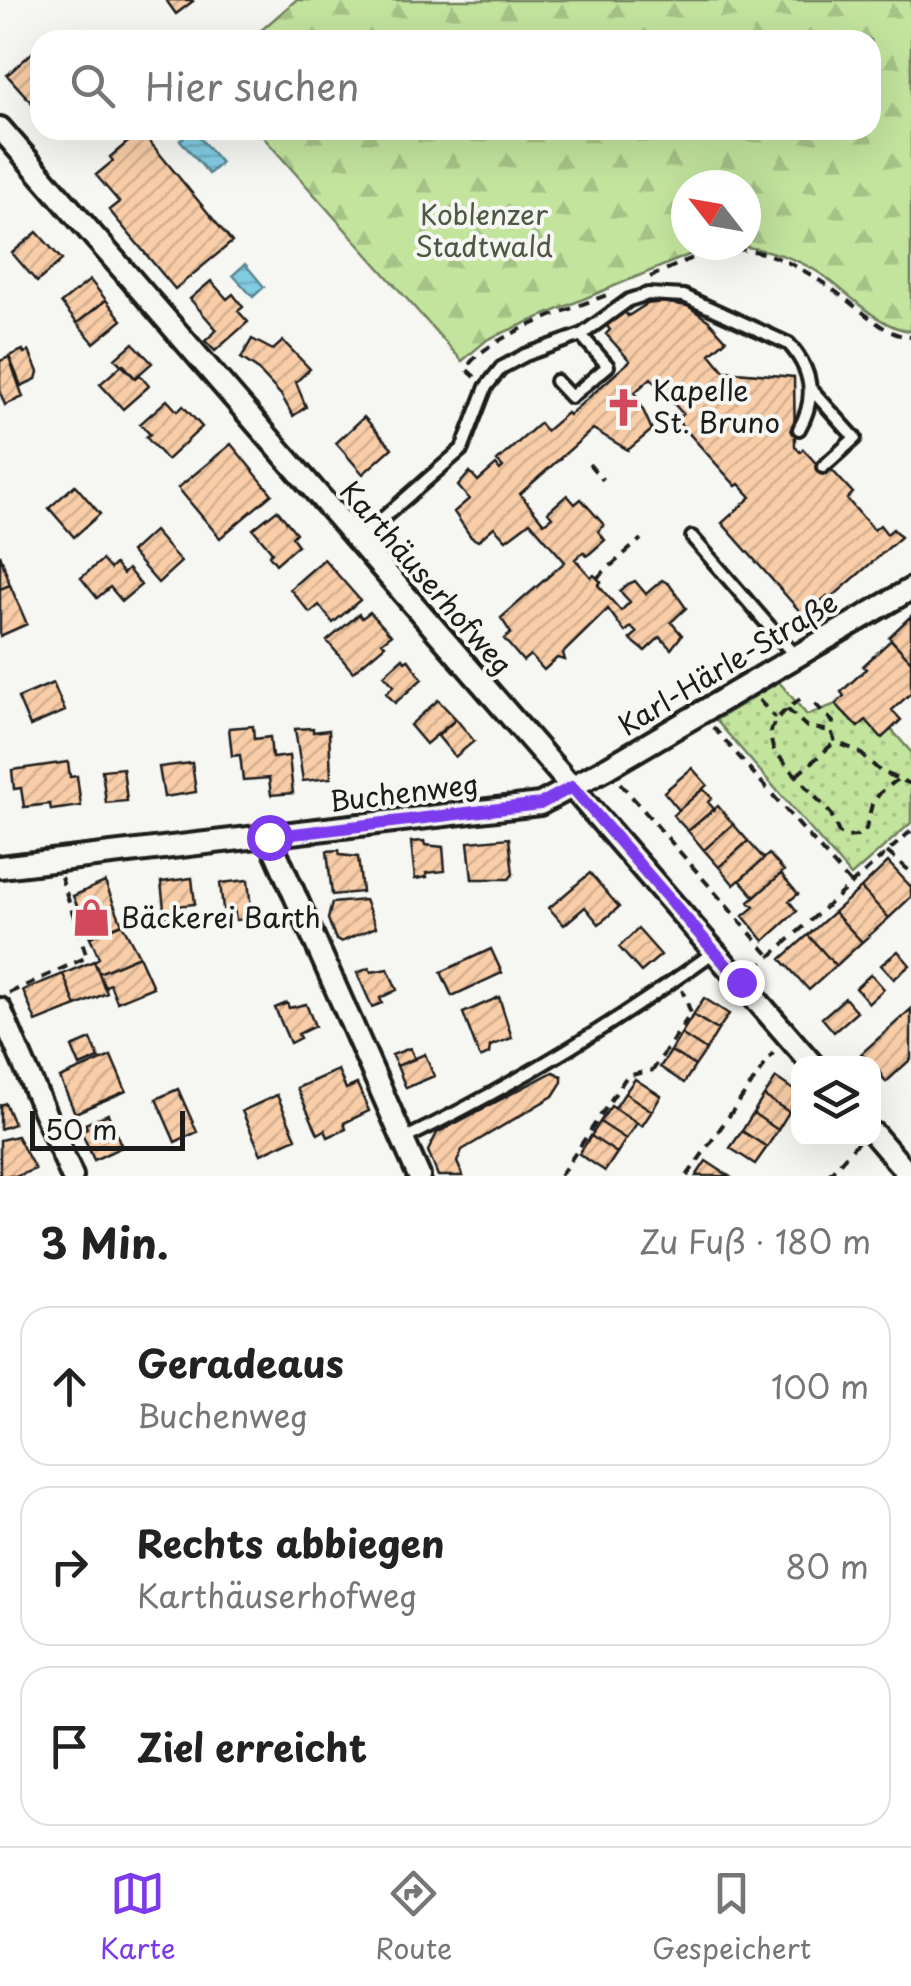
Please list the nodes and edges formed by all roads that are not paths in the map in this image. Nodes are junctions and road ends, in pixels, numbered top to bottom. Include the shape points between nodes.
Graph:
1 (0, 128) edge
2 (581, 336) junction
3 (556, 382) dead end
4 (810, 389) junction
5 (799, 429) dead end
6 (823, 467) dead end
7 (692, 537) dead end
8 (357, 541) junction
9 (911, 588) edge
10 (795, 656) junction
11 (572, 787) junction
12 (269, 837) junction
13 (0, 867) edge
14 (715, 951) junction
15 (0, 1009) edge
16 (805, 1056) edge
17 (402, 1140) junction
18 (881, 1142) edge
19 (72, 1176) edge
20 (419, 1176) edge
21 (910, 1176) edge

1 - 8 street, Karthäuserhofweg
2 - 3 lane via 608,366 571,398
2 - 4 lane via 629,300 684,296 789,344 806,368
2 - 8 lane via 501,368 486,387 462,449
4 - 5 lane
4 - 6 lane via 855,438
7 - 10 lane
8 - 11 street, Karthäuserhofweg
9 - 10 street, Karl-Härle-Straße
10 - 11 street, Karl-Härle-Straße
11 - 12 street, Buchenweg via 540,804
11 - 14 street, Karthäuserhofweg
12 - 13 street, Buchenweg
12 - 17 street
14 - 16 street, Karthäuserhofweg
14 - 17 lane via 545,1064
15 - 19 street
17 - 20 street
18 - 21 street

